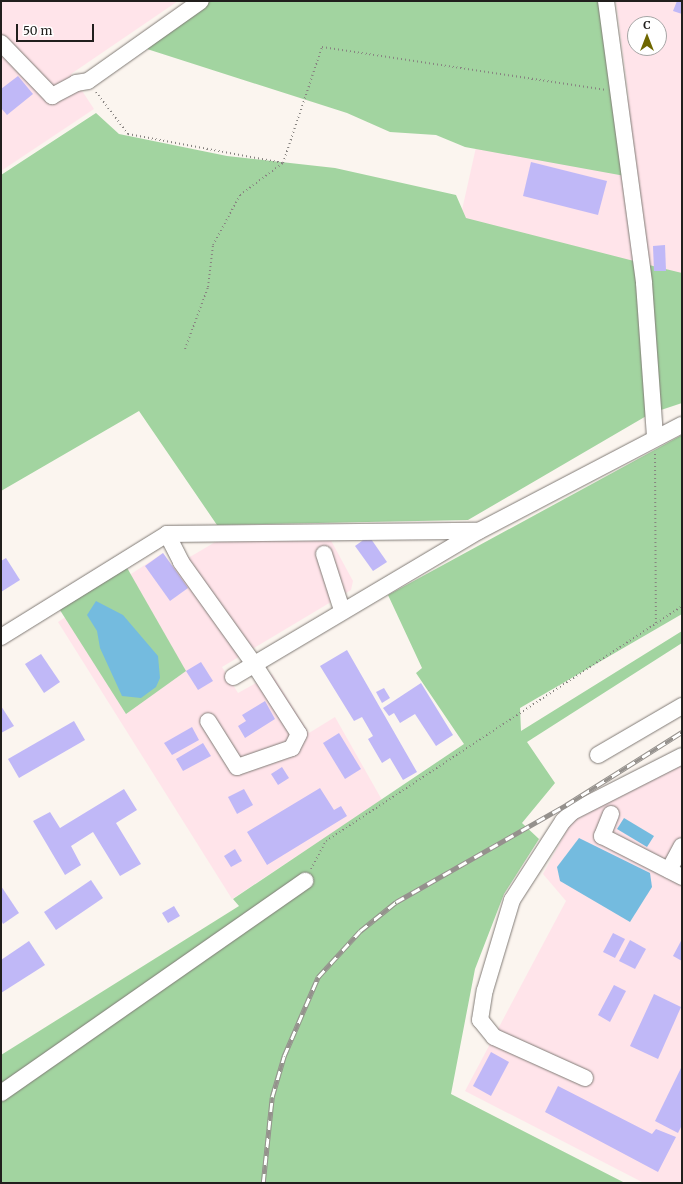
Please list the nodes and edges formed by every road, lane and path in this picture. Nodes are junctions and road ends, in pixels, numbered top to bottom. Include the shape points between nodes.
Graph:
1 (200, 1) edge
2 (606, 1) edge
3 (1, 43) edge
4 (88, 81) junction
5 (619, 92) junction
6 (283, 163) junction
7 (185, 349) dead end
8 (682, 425) edge
9 (655, 438) junction
10 (479, 531) junction
11 (167, 534) junction
12 (324, 554) dead end
13 (682, 606) edge
14 (342, 610) junction
15 (656, 624) junction
16 (1, 637) edge
17 (254, 664) junction
18 (233, 677) dead end
19 (682, 706) edge
20 (208, 721) dead end
21 (598, 755) dead end
22 (682, 756) edge
23 (611, 814) dead end
24 (682, 846) edge
25 (676, 874) edge
26 (305, 881) joint
27 (584, 1078) dead end
28 (1, 1093) edge

1 - 4 street
2 - 5 street
3 - 4 street via 52,96 76,83
4 - 6 path via 128,134
5 - 6 path via 322,47
5 - 9 street via 644,283
6 - 7 path via 240,195 213,245 208,287
8 - 9 street
9 - 10 street
9 - 15 path
10 - 11 street
10 - 14 street
11 - 16 street
11 - 17 street via 181,562
12 - 14 street
13 - 15 path
14 - 17 street
15 - 26 path via 326,841
17 - 18 street
17 - 20 street via 299,734 292,748 236,767
19 - 21 street
22 - 27 street via 572,812 563,821 512,900 485,990 480,1020 494,1037
23 - 25 street via 602,836
24 - 25 street
26 - 28 street

